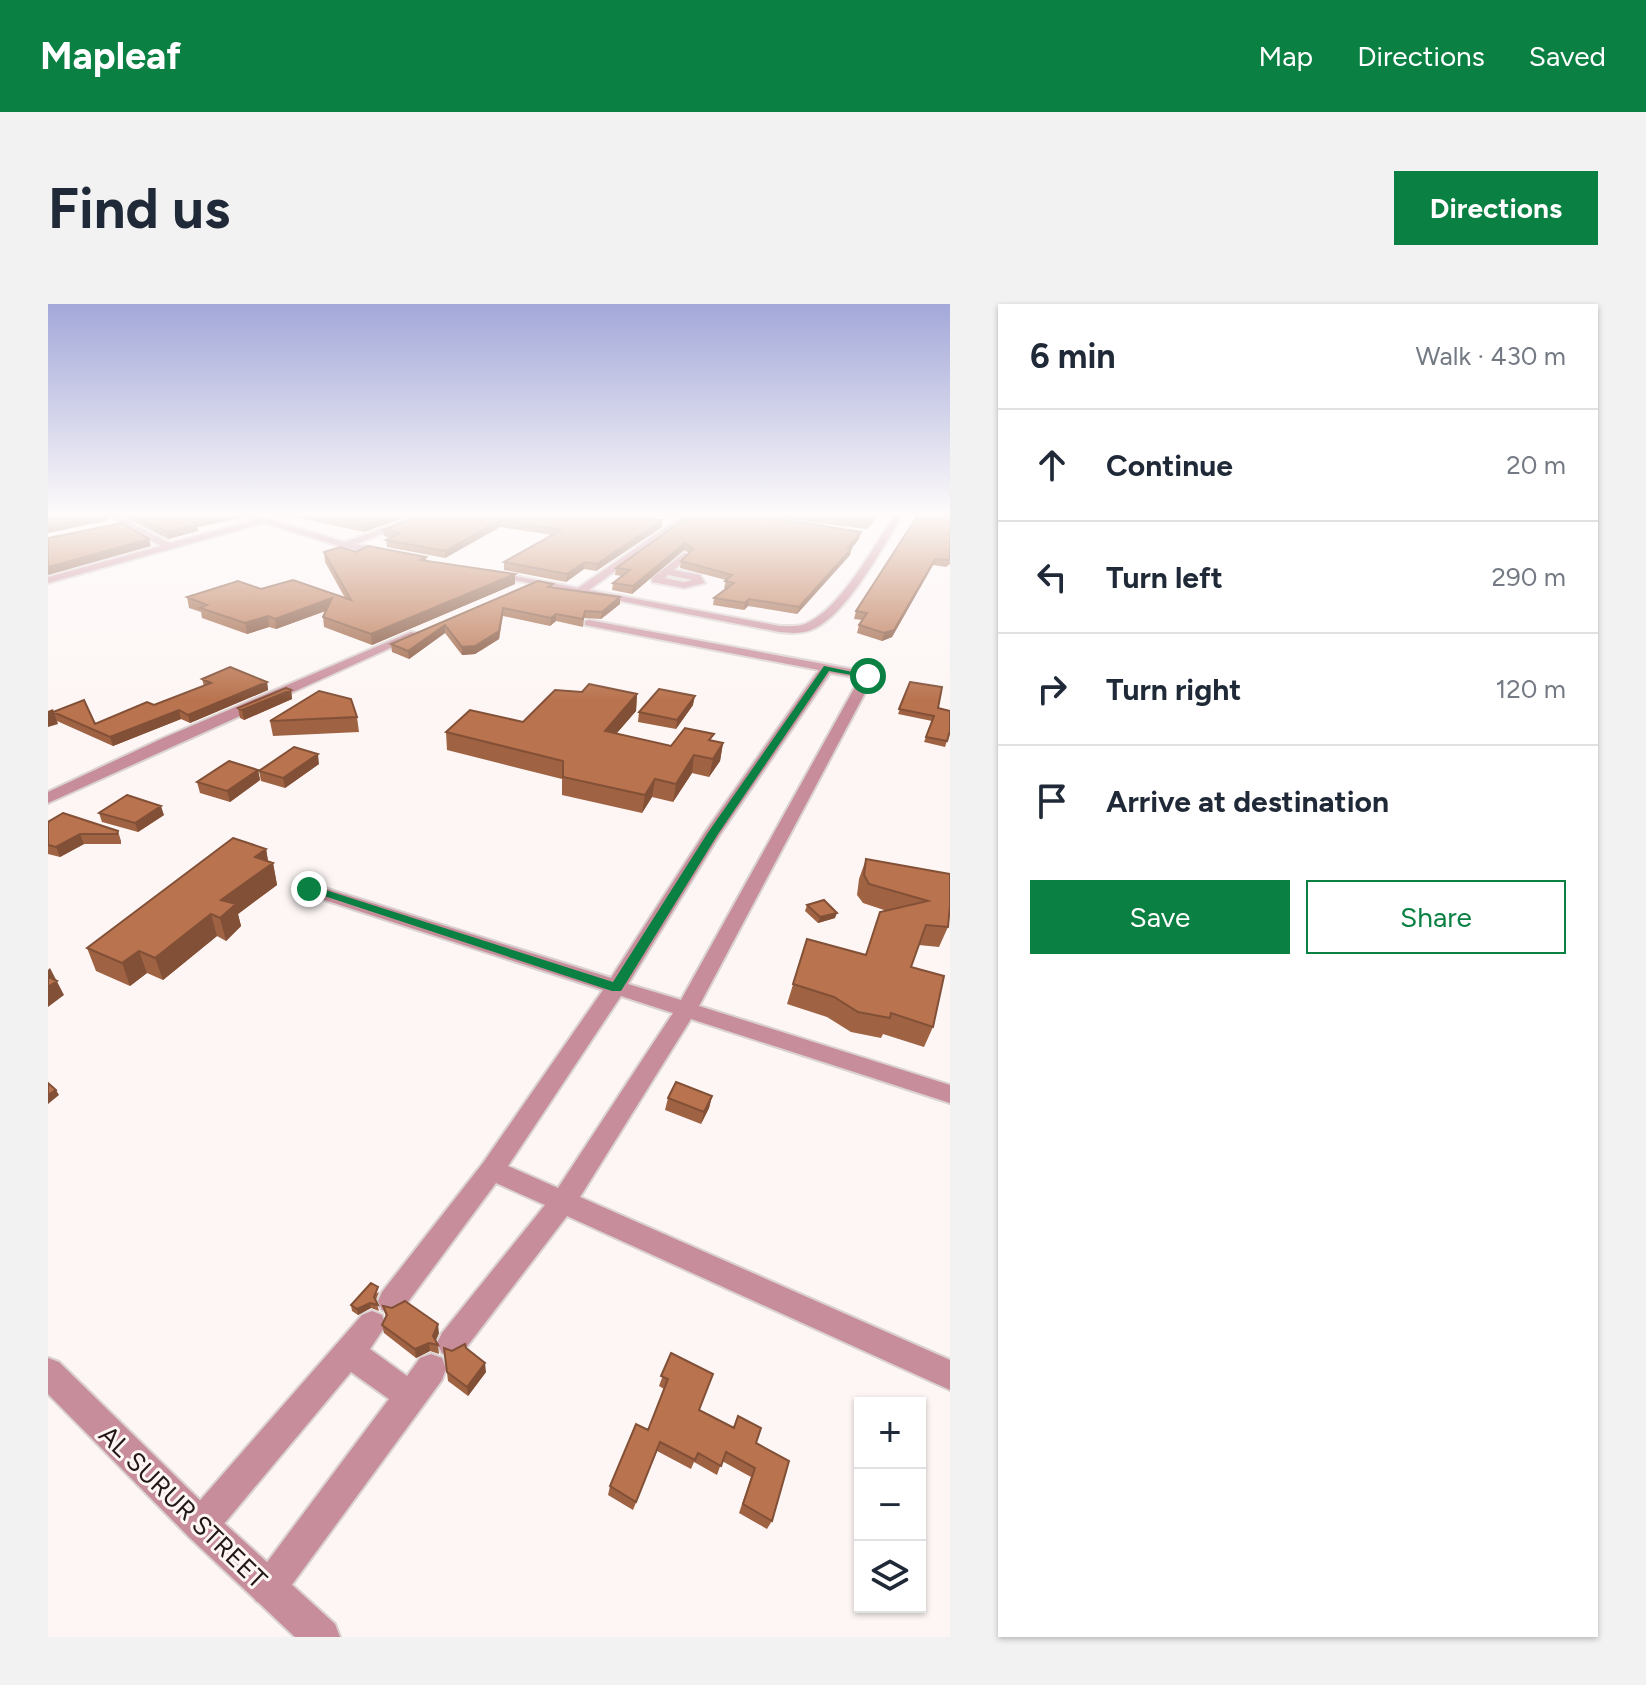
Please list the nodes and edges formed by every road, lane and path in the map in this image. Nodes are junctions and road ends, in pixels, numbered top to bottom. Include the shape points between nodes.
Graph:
1 (505, 577) edge
2 (600, 577) edge
3 (660, 577) edge
4 (696, 577) edge
5 (857, 577) edge
6 (533, 583) junction
7 (645, 590) junction
8 (580, 591) junction
9 (504, 596) edge
10 (589, 623) edge
11 (431, 628) edge
12 (827, 668) junction
13 (48, 798) edge
14 (309, 889) dead end
15 (616, 987) junction
16 (686, 1010) junction
17 (950, 1094) edge
18 (492, 1170) junction
19 (563, 1202) junction
20 (392, 1301) dead end
21 (372, 1325) dead end
22 (452, 1343) dead end
23 (350, 1351) junction
24 (431, 1369) dead end
25 (48, 1373) edge
26 (950, 1375) edge
27 (409, 1394) junction
28 (201, 1525) junction
29 (268, 1589) junction
30 (322, 1637) edge

1 - 6 street
2 - 8 street
3 - 7 street
4 - 7 street via 701,581
5 - 7 street via 815,625 801,630 780,629
6 - 8 street
6 - 9 street
7 - 8 street
10 - 12 street
11 - 13 street
12 - 15 street via 712,834
12 - 16 street via 868,676
14 - 15 street
15 - 16 street
15 - 18 street
16 - 17 street
16 - 19 street
18 - 19 street
18 - 20 street
19 - 22 street
19 - 26 street
21 - 23 street
23 - 27 street
23 - 28 street
24 - 27 street
25 - 28 street, AL SURUR STREET
27 - 29 street
28 - 29 street, AL SURUR STREET
29 - 30 street, AL SURUR STREET

